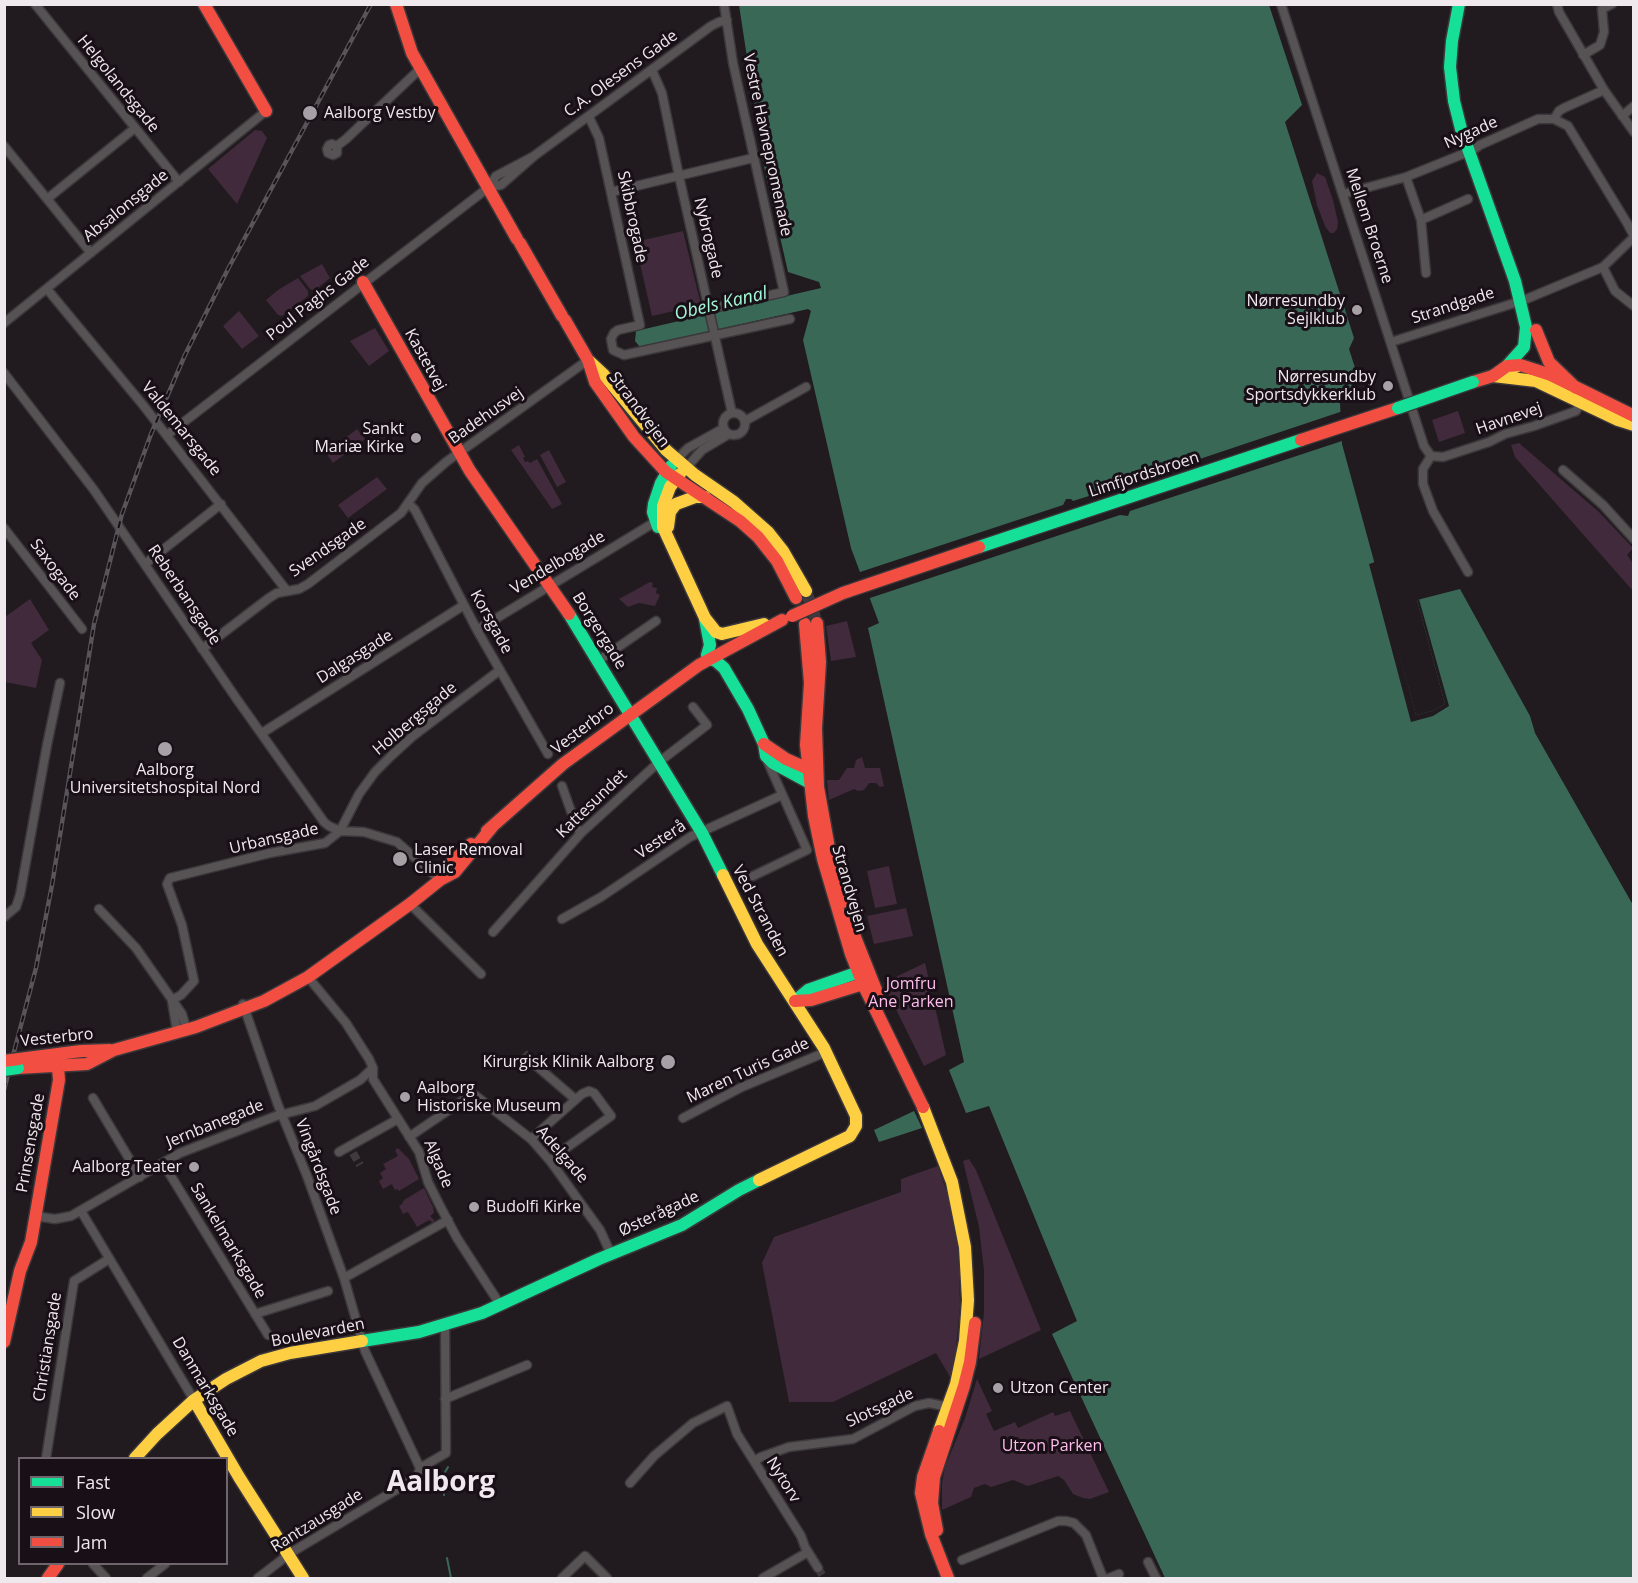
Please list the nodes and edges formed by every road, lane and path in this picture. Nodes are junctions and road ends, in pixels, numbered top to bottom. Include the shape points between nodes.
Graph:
1 (35, 4) edge
2 (204, 4) edge
3 (396, 4) edge
4 (724, 4) edge
5 (1281, 4) edge
6 (1459, 4) edge
7 (1466, 4) edge
8 (1557, 4) edge
9 (1612, 4) edge
10 (727, 20) junction
11 (1583, 55) junction
12 (421, 68) junction
13 (652, 70) junction
14 (1604, 90) junction
15 (1634, 106) edge
16 (266, 111) joint
17 (1622, 116) junction
18 (589, 117) junction
19 (1554, 119) junction
20 (135, 128) junction
21 (1634, 132) edge
22 (4, 146) edge
23 (337, 146) dead end
24 (1471, 151) junction
25 (753, 158) junction
26 (678, 176) junction
27 (1406, 177) junction
28 (178, 182) junction
29 (489, 187) junction
30 (611, 192) junction
31 (1344, 194) junction
32 (47, 199) junction
33 (1468, 199) dead end
34 (1421, 220) junction
35 (1634, 237) edge
36 (91, 253) junction
37 (1603, 267) junction
38 (1426, 273) dead end
39 (363, 282) junction
40 (47, 289) junction
41 (1522, 300) junction
42 (1634, 306) edge
43 (709, 311) junction
44 (790, 319) dead end
45 (4, 323) edge
46 (1536, 330) junction
47 (714, 334) junction
48 (1391, 342) junction
49 (588, 360) junction
50 (1520, 365) junction
51 (1507, 366) junction
52 (4, 373) edge
53 (1493, 376) junction
54 (806, 387) dead end
55 (1581, 394) junction
56 (732, 413) junction
57 (1634, 416) edge
58 (745, 421) junction
59 (1634, 425) edge
60 (726, 431) junction
61 (167, 435) junction
62 (459, 452) junction
63 (1431, 456) junction
64 (681, 464) junction
65 (1563, 470) dead end
66 (671, 475) junction
67 (705, 497) junction
68 (221, 504) junction
69 (409, 504) junction
70 (655, 522) junction
71 (4, 528) edge
72 (1634, 539) edge
73 (669, 543) junction
74 (145, 564) junction
75 (1468, 572) dead end
76 (551, 586) junction
77 (287, 591) junction
78 (464, 606) junction
79 (705, 618) junction
80 (787, 618) junction
81 (656, 621) dead end
82 (811, 624) tunnel mouth
83 (82, 629) dead end
84 (477, 630) junction
85 (732, 646) junction
86 (202, 649) junction
87 (706, 660) junction
88 (598, 661) junction
89 (500, 670) junction
90 (60, 683) dead end
91 (693, 707) dead end
92 (748, 709) junction
93 (630, 714) junction
94 (262, 733) junction
95 (765, 750) junction
96 (548, 754) dead end
97 (658, 762) junction
98 (813, 770) junction
99 (810, 783) junction
100 (562, 786) dead end
101 (782, 795) junction
102 (340, 831) junction
103 (581, 833) junction
104 (702, 833) junction
105 (753, 876) dead end
106 (440, 880) junction
107 (410, 904) junction
108 (99, 909) dead end
109 (4, 917) edge
110 (562, 919) dead end
111 (493, 932) dead end
112 (481, 974) dead end
113 (308, 976) junction
114 (864, 977) junction
115 (172, 1000) junction
116 (795, 1001) junction
117 (244, 1006) junction
118 (181, 1030) junction
119 (826, 1052) junction
120 (4, 1060) edge
121 (58, 1061) junction
122 (532, 1062) tunnel mouth
123 (18, 1064) junction
124 (373, 1068) junction
125 (4, 1070) edge
126 (93, 1098) dead end
127 (575, 1099) junction
128 (282, 1114) junction
129 (683, 1118) dead end
130 (398, 1119) junction
131 (856, 1126) joint
132 (409, 1137) junction
133 (531, 1139) junction
134 (339, 1152) dead end
135 (163, 1162) junction
136 (551, 1162) junction
137 (140, 1177) junction
138 (81, 1211) junction
139 (35, 1216) junction
140 (448, 1220) junction
141 (611, 1254) junction
142 (109, 1259) junction
143 (20, 1271) junction
144 (344, 1278) junction
145 (328, 1291) dead end
146 (4, 1306) edge
147 (501, 1306) junction
148 (255, 1314) junction
149 (445, 1324) junction
150 (268, 1335) dead end
151 (4, 1342) edge
152 (362, 1342) junction
153 (526, 1365) dead end
154 (960, 1385) junction
155 (445, 1399) junction
156 (194, 1400) junction
157 (949, 1407) junction
158 (141, 1456) edge
159 (46, 1457) edge
160 (754, 1461) junction
161 (420, 1468) junction
162 (630, 1483) dead end
163 (808, 1552) junction
164 (287, 1555) junction
165 (962, 1560) dead end
166 (1148, 1562) dead end
167 (57, 1565) edge
168 (95, 1565) edge
169 (163, 1565) edge
170 (818, 1568) tunnel mouth
171 (48, 1578) edge
172 (106, 1578) edge
173 (147, 1578) edge
174 (258, 1578) edge
175 (303, 1578) edge
176 (562, 1578) edge
177 (608, 1578) edge
178 (763, 1578) edge
179 (948, 1578) edge
180 (956, 1578) edge
181 (1103, 1578) edge
182 (1156, 1578) edge

1 - 20 street, Helgolandsgade
2 - 16 main road
3 - 12 main road, Strandvejen
4 - 10 street, Vestre Havnepromenade
5 - 31 street, Mellem Broerne
6 - 24 main road via 1450,67 1454,101
7 - 24 main road via 1457,67
8 - 11 street
9 - 11 street via 1602,9 1604,32 1600,45
10 - 13 street, C.A. Olesens Gade via 711,26
10 - 25 street, Vestre Havnepromenade
11 - 14 street
12 - 23 street
12 - 29 main road, Strandvejen
13 - 18 street, C.A. Olesens Gade
13 - 26 street, Nybrogade via 662,93
14 - 17 street
14 - 19 street, Nygade via 1558,111
15 - 17 street
16 - 28 street, Absalonsgade
17 - 21 street
18 - 29 street, C.A. Olesens Gade via 501,185
18 - 30 street, Skibbrogade via 599,138
19 - 24 street, Nygade via 1538,119
19 - 35 street via 1568,126
20 - 28 street, Helgolandsgade
20 - 32 street
22 - 32 street
24 - 27 street, Nygade
24 - 41 main road
25 - 26 street
25 - 43 street, Vestre Havnepromenade via 784,292
26 - 30 street
26 - 43 street, Nybrogade
27 - 31 street, Nygade
27 - 34 street
28 - 36 street, Absalonsgade
29 - 39 street, Poul Paghs Gade
29 - 49 main road, Strandvejen
30 - 47 street, Skibbrogade via 640,325 618,330 611,345 624,355
31 - 48 street, Mellem Broerne
32 - 36 street
33 - 34 street
34 - 38 street
35 - 37 street
36 - 40 street, Absalonsgade
37 - 41 street, Strandgade
37 - 42 street via 1615,291
39 - 61 street, Poul Paghs Gade
39 - 62 main road, Kastetvej
40 - 45 street, Absalonsgade
40 - 61 street, Valdemarsgade
41 - 46 main road via 1533,316
41 - 48 street, Strandgade
41 - 51 main road, Limfjordsbroen via 1526,342
43 - 47 street, Nybrogade
44 - 47 street
46 - 50 main road via 1531,352
46 - 55 main road via 1549,362
47 - 56 street, Nybrogade
48 - 63 street, Mellem Broerne via 1424,446
49 - 62 street, Badehusvej
49 - 64 main road, Strandvejen
49 - 66 main road, Strandvejen via 595,382 634,437
50 - 51 main road
50 - 53 main road
50 - 55 main road via 1540,370
51 - 53 main road, Limfjordsbroen
52 - 74 street, Reberbansgade
53 - 55 main road via 1536,381
53 - 80 main road, Limfjordsbroen, bridge via 843,593
54 - 58 street
55 - 57 main road
55 - 59 main road via 1618,420
55 - 63 street, Havnevej via 1576,411 1443,457
56 - 58 street via 741,415
56 - 60 street via 724,419
58 - 60 street via 740,434
60 - 64 street
61 - 68 street, Valdemarsgade
62 - 69 street, Badehusvej via 422,483
62 - 76 main road, Borgergade
63 - 75 street via 1422,469 1424,484 1433,511
64 - 66 main road
64 - 67 main road, Strandvejen via 768,532 783,551 801,595 758,537
65 - 72 street
66 - 67 main road, Strandvejen
66 - 70 main road via 654,504
66 - 73 main road via 662,516
67 - 73 main road via 676,504 670,512
68 - 74 street
68 - 77 street, Valdemarsgade
69 - 77 street, Svendsgade via 308,585
69 - 78 street, Korsgade
70 - 73 main road
70 - 76 street, Vendelbogade
71 - 83 street, Saxogade
73 - 79 main road
74 - 86 street, Reberbansgade
76 - 84 street, Vendelbogade
76 - 88 main road, Borgergade
77 - 86 street, Svendsgade via 269,598
78 - 84 street, Korsgade
78 - 94 street, Dalgasgade
79 - 80 main road via 722,634
79 - 87 main road via 710,645
80 - 85 main road, Vesterbro
80 - 87 main road, Vesterbro via 729,642
81 - 88 street
82 - 98 main road, Strandvejen via 806,745
84 - 89 street, Korsgade
85 - 87 main road, Vesterbro
85 - 92 main road via 730,660
86 - 94 street, Reberbansgade
87 - 92 main road via 716,661 724,668
87 - 93 main road, Vesterbro
88 - 93 main road, Borgergade
89 - 96 street, Korsgade
89 - 102 street, Holbergsgade via 413,736 375,772
90 - 109 street via 20,895 16,907
91 - 97 street, Kattesundet via 707,725
92 - 95 main road
93 - 97 main road, Borgergade
93 - 106 main road, Vesterbro via 574,754 457,856
94 - 102 street, Reberbansgade via 324,822
95 - 98 main road
95 - 99 main road via 773,763
95 - 101 street
97 - 103 street, Kattesundet
97 - 104 main road, Borgergade
98 - 99 main road, Strandvejen
98 - 114 main road, Strandvejen via 831,859
99 - 114 main road, Strandvejen via 823,859 849,949
100 - 103 street
101 - 104 street, Vesterå
101 - 105 street, Ved Stranden via 807,850
102 - 106 street, Urbansgade via 364,832 397,842
102 - 115 street, Urbansgade via 325,843 168,880 194,981
103 - 111 street, Kattesundet
104 - 110 street, Vesterå
104 - 116 main road, Ved Stranden via 757,944
106 - 107 main road, Vesterbro
107 - 112 street
107 - 113 main road, Vesterbro
108 - 115 street via 136,948
113 - 117 main road, Vesterbro
113 - 124 street, Algade via 346,1023
114 - 116 main road via 812,1000
114 - 154 main road, Strandvejen via 942,1144 960,1214 967,1263 967,1321
115 - 118 street via 182,1014
116 - 119 main road, Ved Stranden
117 - 118 main road, Vesterbro
117 - 128 street, Vingårdsgade
118 - 121 main road, Vesterbro via 114,1050 87,1064
119 - 129 street, Maren Turis Gade via 742,1087
119 - 131 main road, Ved Stranden via 852,1104
120 - 123 main road, Vesterbro, bridge
121 - 123 main road, Vesterbro
121 - 139 main road, Prinsensgade via 59,1080
122 - 127 street
123 - 125 main road, Vesterbro, bridge
124 - 128 street, Jernbanegade via 315,1106
124 - 130 street, Algade via 373,1079
126 - 137 street
127 - 133 street
127 - 136 street via 589,1091 594,1093 611,1116
128 - 135 street, Jernbanegade
128 - 144 street, Vingårdsgade
130 - 132 street, Algade
130 - 134 street via 351,1150
131 - 141 main road, Østerågade via 850,1136 739,1190 701,1215
132 - 133 street, Adelgade via 465,1099 476,1096
132 - 140 street, Algade
133 - 136 street, Adelgade
135 - 137 street, Jernbanegade
135 - 148 street, Sankelmarksgade
136 - 141 street, Adelgade via 600,1230
137 - 138 street, Jernbanegade
138 - 139 street, Jernbanegade via 60,1218
138 - 142 street, Danmarksgade
139 - 143 main road, Prinsensgade
140 - 144 street
140 - 147 street, Algade
141 - 147 main road, Østerågade
142 - 156 street, Danmarksgade
142 - 159 street, Christiansgade via 74,1281
143 - 146 main road, Prinsensgade
143 - 151 main road, Prinsensgade
144 - 152 street, Vingårdsgade
145 - 148 street
147 - 149 main road, Boulevarden
148 - 150 street, Sankelmarksgade
149 - 152 main road, Boulevarden
149 - 155 street
152 - 156 main road, Boulevarden via 261,1361
152 - 161 street, Vingårdsgade
153 - 155 street
154 - 157 main road
154 - 180 main road via 957,1411 935,1469 932,1492 938,1532
155 - 161 street, Rantzausgade via 446,1453
156 - 158 main road, Boulevarden
156 - 164 main road, Danmarksgade
157 - 160 street, Slotsgade via 929,1403 915,1406 853,1439 789,1447
157 - 179 main road via 923,1477 921,1493
160 - 162 street, Nytorv via 737,1434 727,1406 693,1423
160 - 163 street, Nytorv
161 - 164 street, Rantzausgade via 418,1475 404,1485
163 - 170 street, Nytorv
163 - 178 street
164 - 174 street, Rantzausgade
164 - 175 main road, Danmarksgade
165 - 181 street via 1066,1521 1086,1534
166 - 182 street
167 - 171 main road
168 - 172 street
169 - 173 street
176 - 177 street via 585,1556

